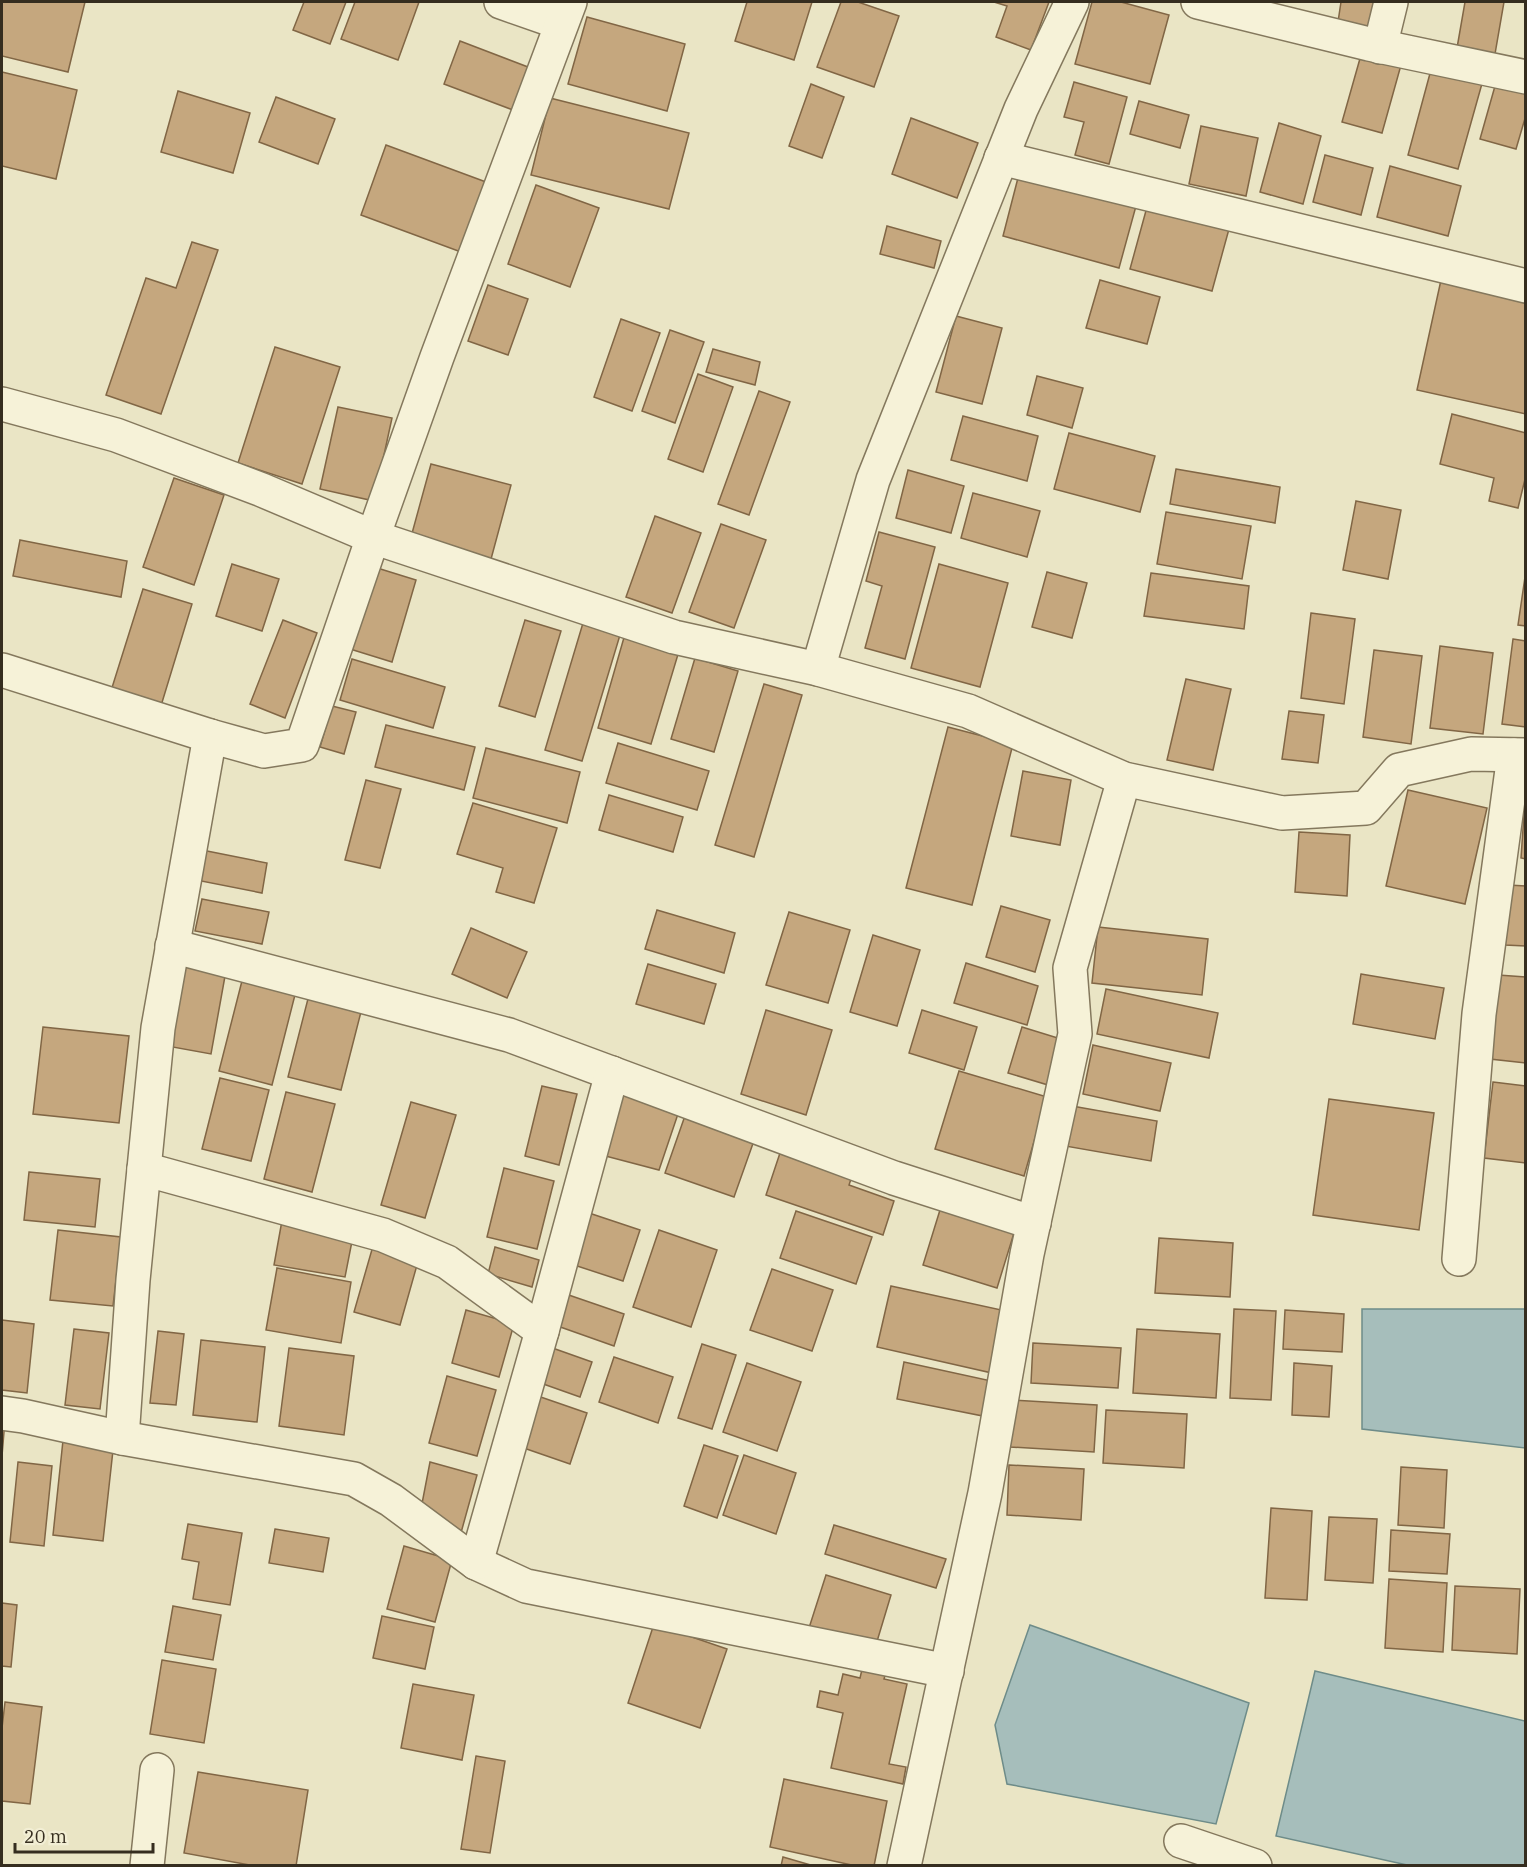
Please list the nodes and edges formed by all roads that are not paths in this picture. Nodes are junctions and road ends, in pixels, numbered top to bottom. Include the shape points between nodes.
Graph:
1 (501, 2) edge
2 (1072, 2) edge
3 (1198, 2) edge
4 (1391, 2) edge
5 (566, 12) edge
6 (1380, 47) junction
7 (1526, 77) edge
8 (1001, 158) junction
9 (1526, 286) edge
10 (2, 404) edge
11 (373, 537) junction
12 (818, 669) junction
13 (2, 670) edge
14 (210, 736) junction
15 (1520, 755) edge
16 (1124, 779) junction
17 (172, 946) junction
18 (612, 1073) junction
19 (144, 1169) junction
20 (1034, 1222) junction
21 (1459, 1259) dead end
22 (542, 1331) junction
23 (2, 1413) edge
24 (122, 1438) junction
25 (476, 1563) junction
26 (947, 1671) junction
27 (157, 1770) dead end
28 (1181, 1841) dead end
29 (147, 1866) edge
30 (904, 1866) edge
31 (1255, 1866) edge

1 - 5 street
2 - 8 street
3 - 6 street
4 - 6 street
5 - 11 street
6 - 7 street
8 - 9 street
8 - 12 street via 873,480
10 - 11 street via 116,435
11 - 12 street via 674,637
11 - 14 street via 302,745 264,751
12 - 16 street via 968,711
13 - 14 street
14 - 17 street
15 - 16 street via 1471,754 1399,770 1366,808 1282,813
15 - 21 street via 1479,1014
16 - 20 street via 1070,968 1075,1034
17 - 18 street via 509,1035
17 - 19 street via 158,1028
18 - 20 street via 894,1178
18 - 22 street
19 - 22 street via 383,1234 447,1262
19 - 24 street
20 - 26 street via 985,1493
22 - 25 street
23 - 24 street
24 - 25 street via 354,1479 391,1500
25 - 26 street via 526,1586
26 - 30 street
27 - 29 street
28 - 31 street

